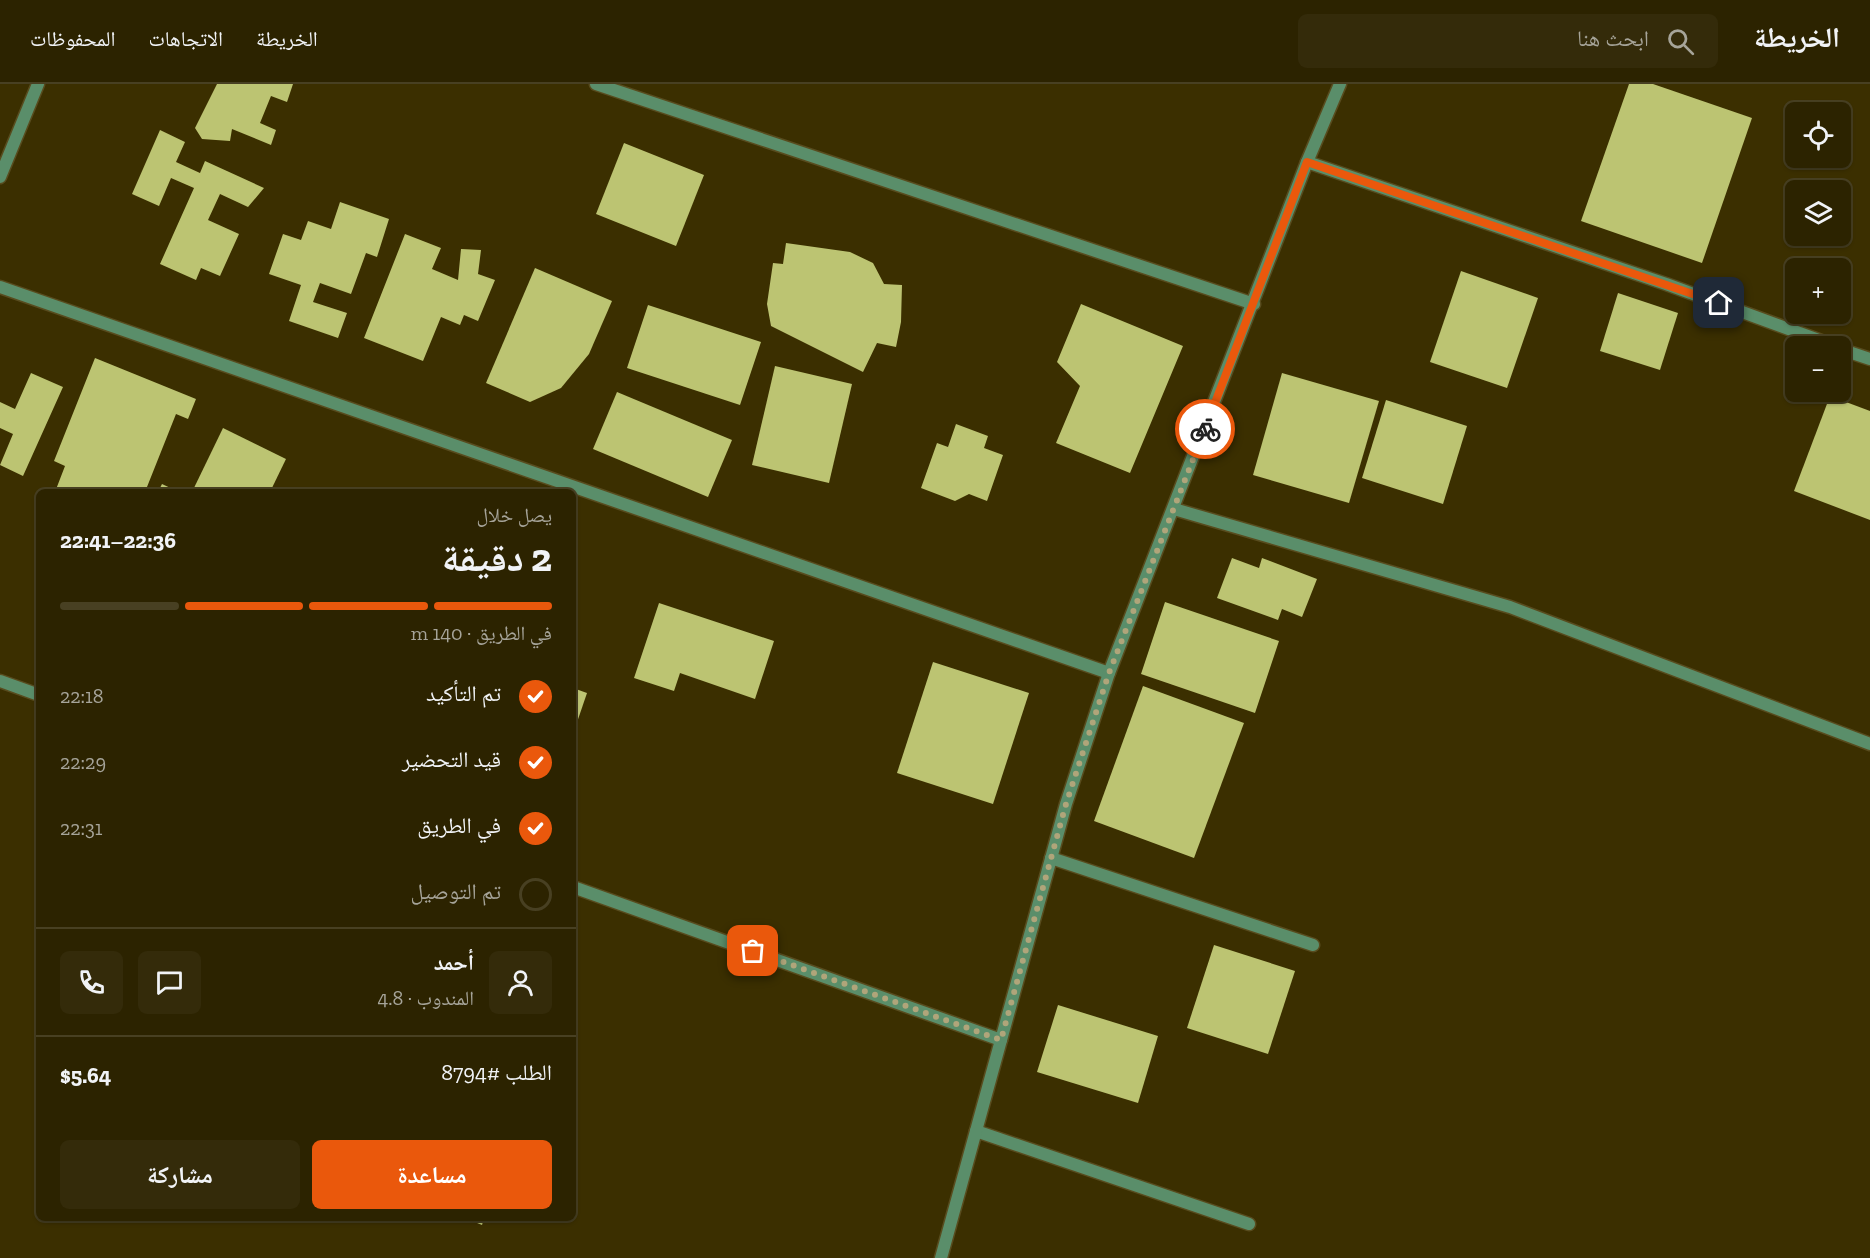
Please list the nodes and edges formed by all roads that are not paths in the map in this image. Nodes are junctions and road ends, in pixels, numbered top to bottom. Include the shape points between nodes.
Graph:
1 (38, 84) edge
2 (596, 84) edge
3 (1340, 84) edge
4 (1307, 162) junction
5 (0, 177) edge
6 (0, 287) edge
7 (1254, 304) junction
8 (1807, 336) edge
9 (1851, 353) edge
10 (1870, 359) edge
11 (1174, 509) junction
12 (1109, 673) junction
13 (0, 681) edge
14 (36, 694) edge
15 (1870, 744) edge
16 (1051, 858) junction
17 (576, 888) edge
18 (1313, 945) dead end
19 (1001, 1040) junction
20 (976, 1131) junction
21 (1249, 1224) dead end
22 (940, 1258) edge

1 - 5 street
2 - 7 street
3 - 4 street
4 - 7 street
4 - 8 street
6 - 12 street
7 - 11 street
9 - 10 street
11 - 12 street
11 - 15 street via 1510,608
12 - 16 street
13 - 14 street
16 - 18 street
16 - 19 street
17 - 19 street
19 - 20 street
20 - 21 street
20 - 22 street

